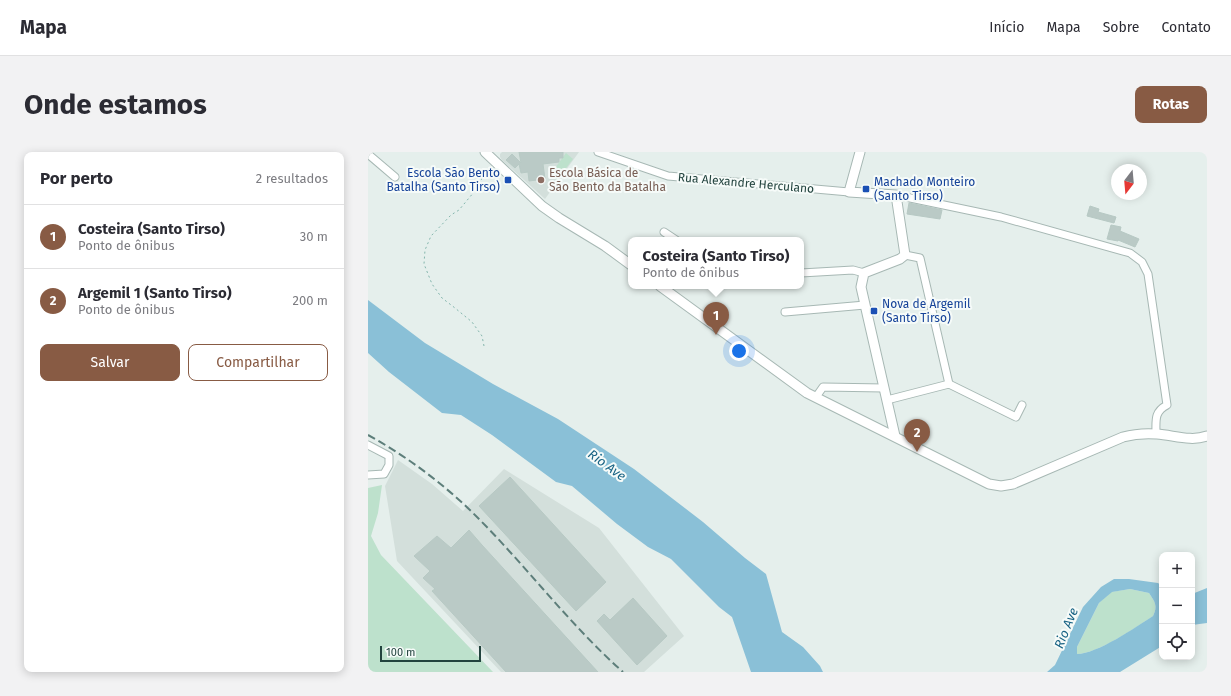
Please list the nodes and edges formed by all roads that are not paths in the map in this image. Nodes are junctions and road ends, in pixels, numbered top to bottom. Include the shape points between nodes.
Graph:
1 (598, 152) edge
2 (860, 152) edge
3 (368, 154) edge
4 (490, 155) edge
5 (395, 177) dead end
6 (850, 192) junction
7 (896, 194) junction
8 (664, 232) dead end
9 (672, 237) edge
10 (905, 255) junction
11 (628, 263) edge
12 (804, 273) edge
13 (864, 273) junction
14 (664, 289) edge
15 (865, 305) junction
16 (785, 312) dead end
17 (949, 384) junction
18 (884, 388) junction
19 (816, 397) junction
20 (887, 400) junction
21 (1022, 405) dead end
22 (1156, 434) junction
23 (895, 436) junction
24 (1207, 436) edge
25 (368, 445) edge
26 (368, 475) edge

1 - 6 street, Rua Alexandre Herculano via 668,176
2 - 6 street
3 - 5 street
4 - 11 street via 542,206
6 - 7 street
7 - 10 street
7 - 22 street via 1064,234 1130,253 1142,262 1148,274 1167,405 1160,408 1156,416
8 - 9 street
10 - 13 street
10 - 17 street via 920,258
12 - 13 street via 853,270
13 - 15 street via 861,287
14 - 19 street
15 - 16 street
15 - 18 street
17 - 20 street
17 - 21 street via 1016,417
18 - 19 street via 823,387
18 - 20 street
19 - 23 street
20 - 23 street
22 - 23 street via 1135,433 1123,437 1013,484 1001,486 989,484
22 - 24 street via 1190,438
25 - 26 street via 389,456 389,465 384,474

